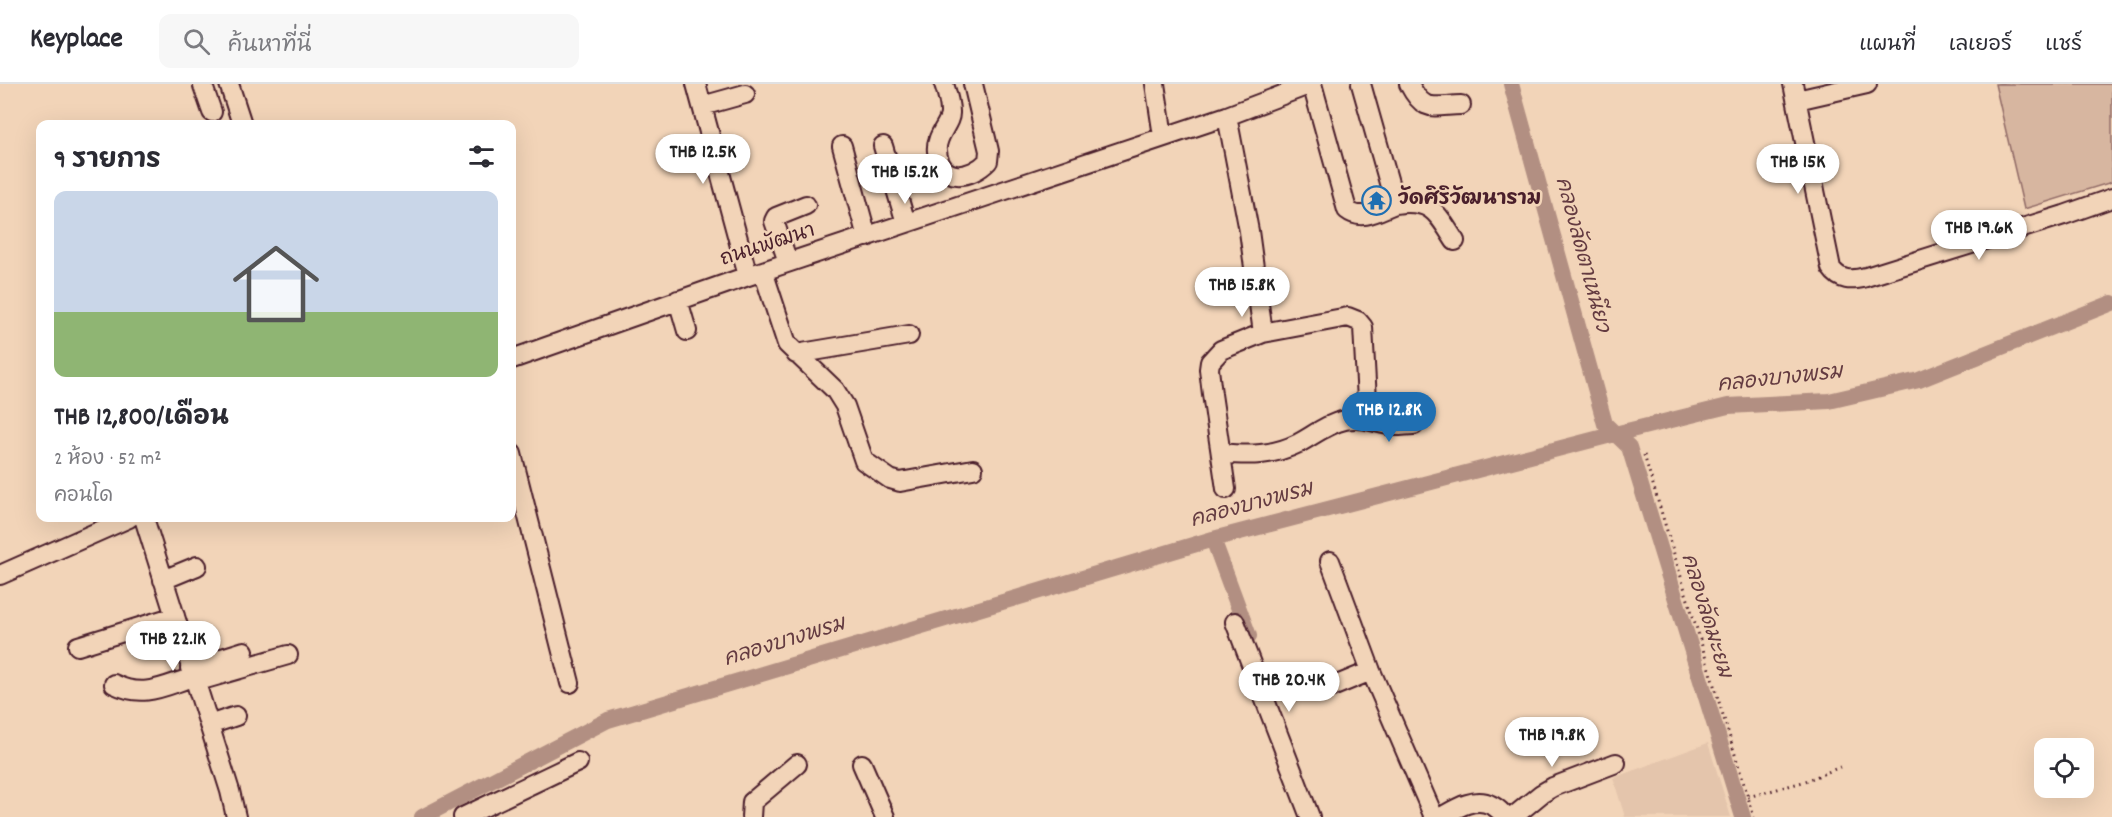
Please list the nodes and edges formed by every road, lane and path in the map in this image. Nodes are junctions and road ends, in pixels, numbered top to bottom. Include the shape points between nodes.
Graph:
1 (204, 84) edge
2 (230, 84) edge
3 (696, 84) edge
4 (944, 84) edge
5 (973, 84) edge
6 (1155, 84) edge
7 (1312, 84) edge
8 (1361, 84) edge
9 (1409, 84) edge
10 (1867, 84) edge
11 (1288, 88) edge
12 (1795, 92) edge
13 (745, 93) dead end
14 (1461, 105) dead end
15 (702, 106) junction
16 (212, 112) dead end
17 (1227, 116) junction
18 (949, 118) junction
19 (981, 119) junction
20 (241, 120) edge
21 (1163, 136) junction
22 (842, 146) dead end
23 (883, 146) dead end
24 (969, 175) junction
25 (2112, 198) edge
26 (975, 200) junction
27 (1395, 204) junction
28 (806, 205) dead end
29 (906, 223) junction
30 (867, 237) junction
31 (1455, 241) dead end
32 (788, 262) junction
33 (755, 273) junction
34 (678, 300) junction
35 (687, 331) dead end
36 (1263, 333) junction
37 (909, 335) dead end
38 (796, 354) junction
39 (516, 358) edge
40 (1368, 419) junction
41 (1414, 425) dead end
42 (1221, 453) junction
43 (1644, 454) dead end
44 (973, 469) dead end
45 (516, 470) edge
46 (1226, 489) dead end
47 (120, 522) edge
48 (145, 522) edge
49 (1330, 561) dead end
50 (197, 566) dead end
51 (0, 575) edge
52 (163, 580) junction
53 (175, 616) junction
54 (1235, 622) dead end
55 (78, 646) dead end
56 (244, 651) dead end
57 (288, 655) dead end
58 (1371, 671) junction
59 (193, 675) junction
60 (570, 683) dead end
61 (114, 684) dead end
62 (1332, 687) dead end
63 (236, 716) dead end
64 (209, 724) junction
65 (578, 762) dead end
66 (1616, 763) dead end
67 (797, 764) dead end
68 (862, 764) dead end
69 (1840, 767) dead end
70 (1748, 797) junction
71 (236, 817) edge
72 (463, 817) edge
73 (751, 817) edge
74 (885, 817) edge
75 (1310, 817) edge
76 (1434, 817) edge
77 (1441, 817) edge
78 (1506, 817) edge
79 (1513, 817) edge
80 (1754, 817) edge

1 - 16 street
2 - 20 street
3 - 15 street
4 - 18 street
5 - 19 street
6 - 21 street
7 - 11 street, ถนนพัฒนา
7 - 27 street via 1347,210 1361,216
8 - 27 street
9 - 14 street via 1416,99 1427,106
10 - 12 street
11 - 17 street, ถนนพัฒนา
12 - 25 street via 1831,268 1843,279 1866,277
13 - 15 street
15 - 33 street
17 - 21 street, ถนนพัฒนา
17 - 36 street
18 - 19 street
18 - 24 street via 938,141 939,159 952,175
19 - 24 street via 988,161
21 - 26 street, ถนนพัฒนา
22 - 30 street
23 - 29 street
24 - 26 street
26 - 29 street, ถนนพัฒนา
27 - 31 street via 1412,201 1436,212
28 - 32 street via 774,221
29 - 30 street, ถนนพัฒนา
30 - 32 street, ถนนพัฒนา
32 - 33 street, ถนนพัฒนา
33 - 34 street, ถนนพัฒนา
33 - 38 street via 787,344
34 - 35 street
34 - 39 street, ถนนพัฒนา
36 - 40 street via 1348,317 1358,321 1363,327
36 - 42 street via 1221,350 1210,362
37 - 38 street
38 - 44 street via 835,390 846,406 864,461 870,467 900,482
40 - 41 street via 1394,426
40 - 42 street via 1341,421 1274,453
42 - 46 street
43 - 70 path
45 - 60 street
47 - 51 street
48 - 52 street
49 - 58 street
50 - 52 street
52 - 53 street
53 - 55 street
53 - 59 street
54 - 75 street
56 - 59 street
57 - 59 street
58 - 62 street
58 - 76 street
59 - 61 street via 140,692
59 - 64 street
63 - 64 street
64 - 71 street
65 - 72 street
66 - 79 street via 1553,787
67 - 73 street via 752,802
68 - 74 street
69 - 70 path
70 - 80 path
77 - 78 street via 1477,802 1490,804

